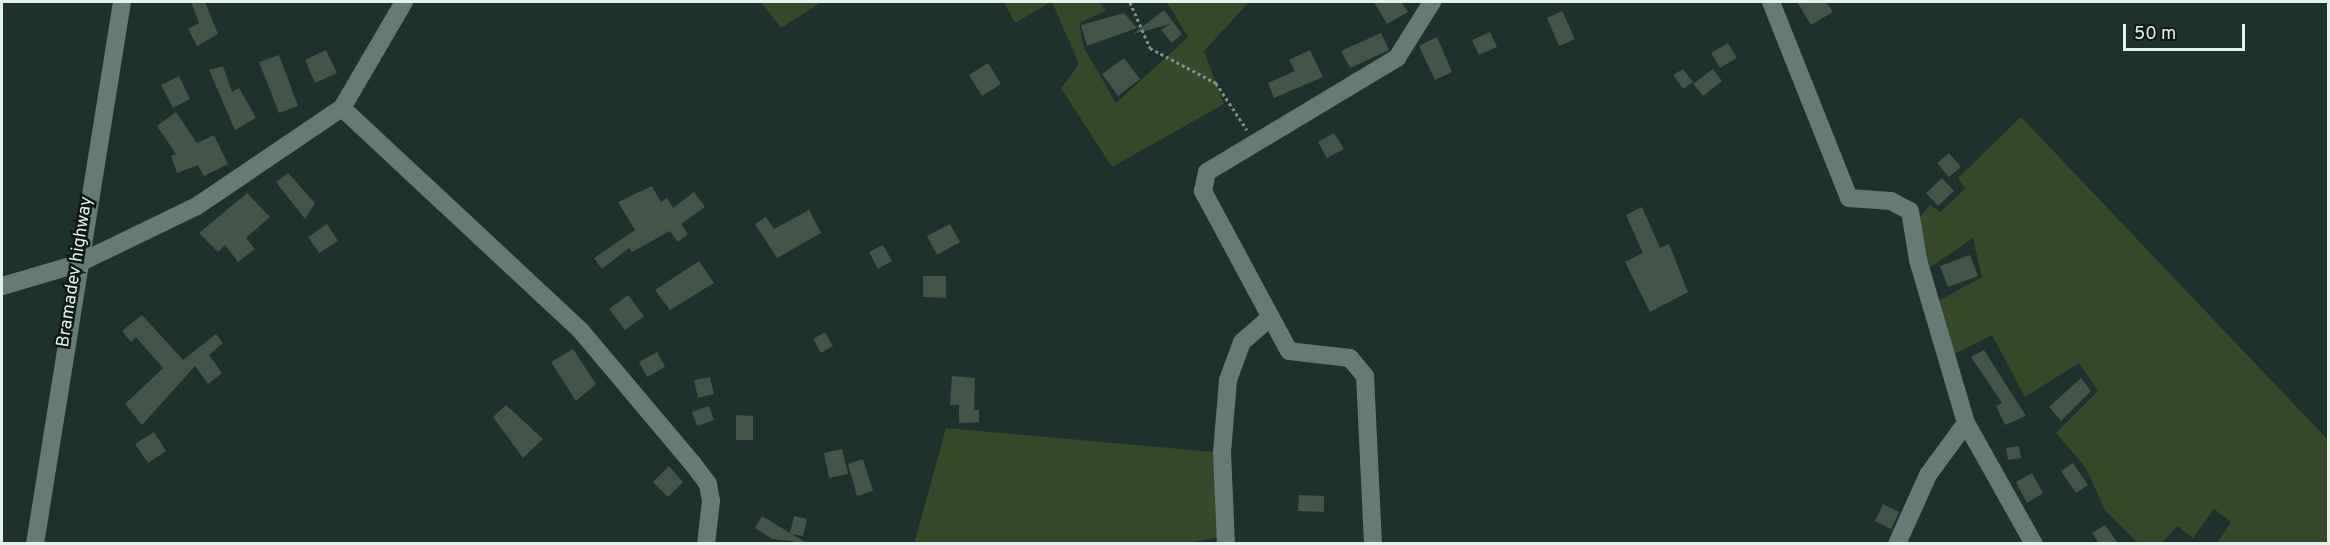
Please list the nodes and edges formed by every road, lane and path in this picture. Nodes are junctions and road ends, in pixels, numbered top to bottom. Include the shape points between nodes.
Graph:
1 (122, 2) edge
2 (404, 2) edge
3 (1130, 2) edge
4 (1432, 2) edge
5 (1771, 2) edge
6 (342, 108) junction
7 (1255, 142) junction
8 (77, 264) junction
9 (2, 286) edge
10 (1268, 319) junction
11 (1966, 423) junction
12 (35, 543) edge
13 (706, 543) edge
14 (1226, 543) edge
15 (1373, 543) edge
16 (1897, 543) edge
17 (2034, 543) edge

1 - 8 street, Bramadev highway
2 - 6 street
3 - 7 path via 1150,48 1216,83
4 - 7 street via 1397,58
5 - 11 street via 1849,198 1891,201 1910,211 1918,260
6 - 8 street via 197,206
6 - 13 street via 581,331 693,464 708,484 711,501
7 - 10 street via 1207,172 1203,191
8 - 9 street
8 - 12 street, Bramadev highway
10 - 14 street via 1242,342 1228,380 1222,452
10 - 15 street via 1289,351 1350,358 1365,376
11 - 16 street via 1928,475
11 - 17 street

